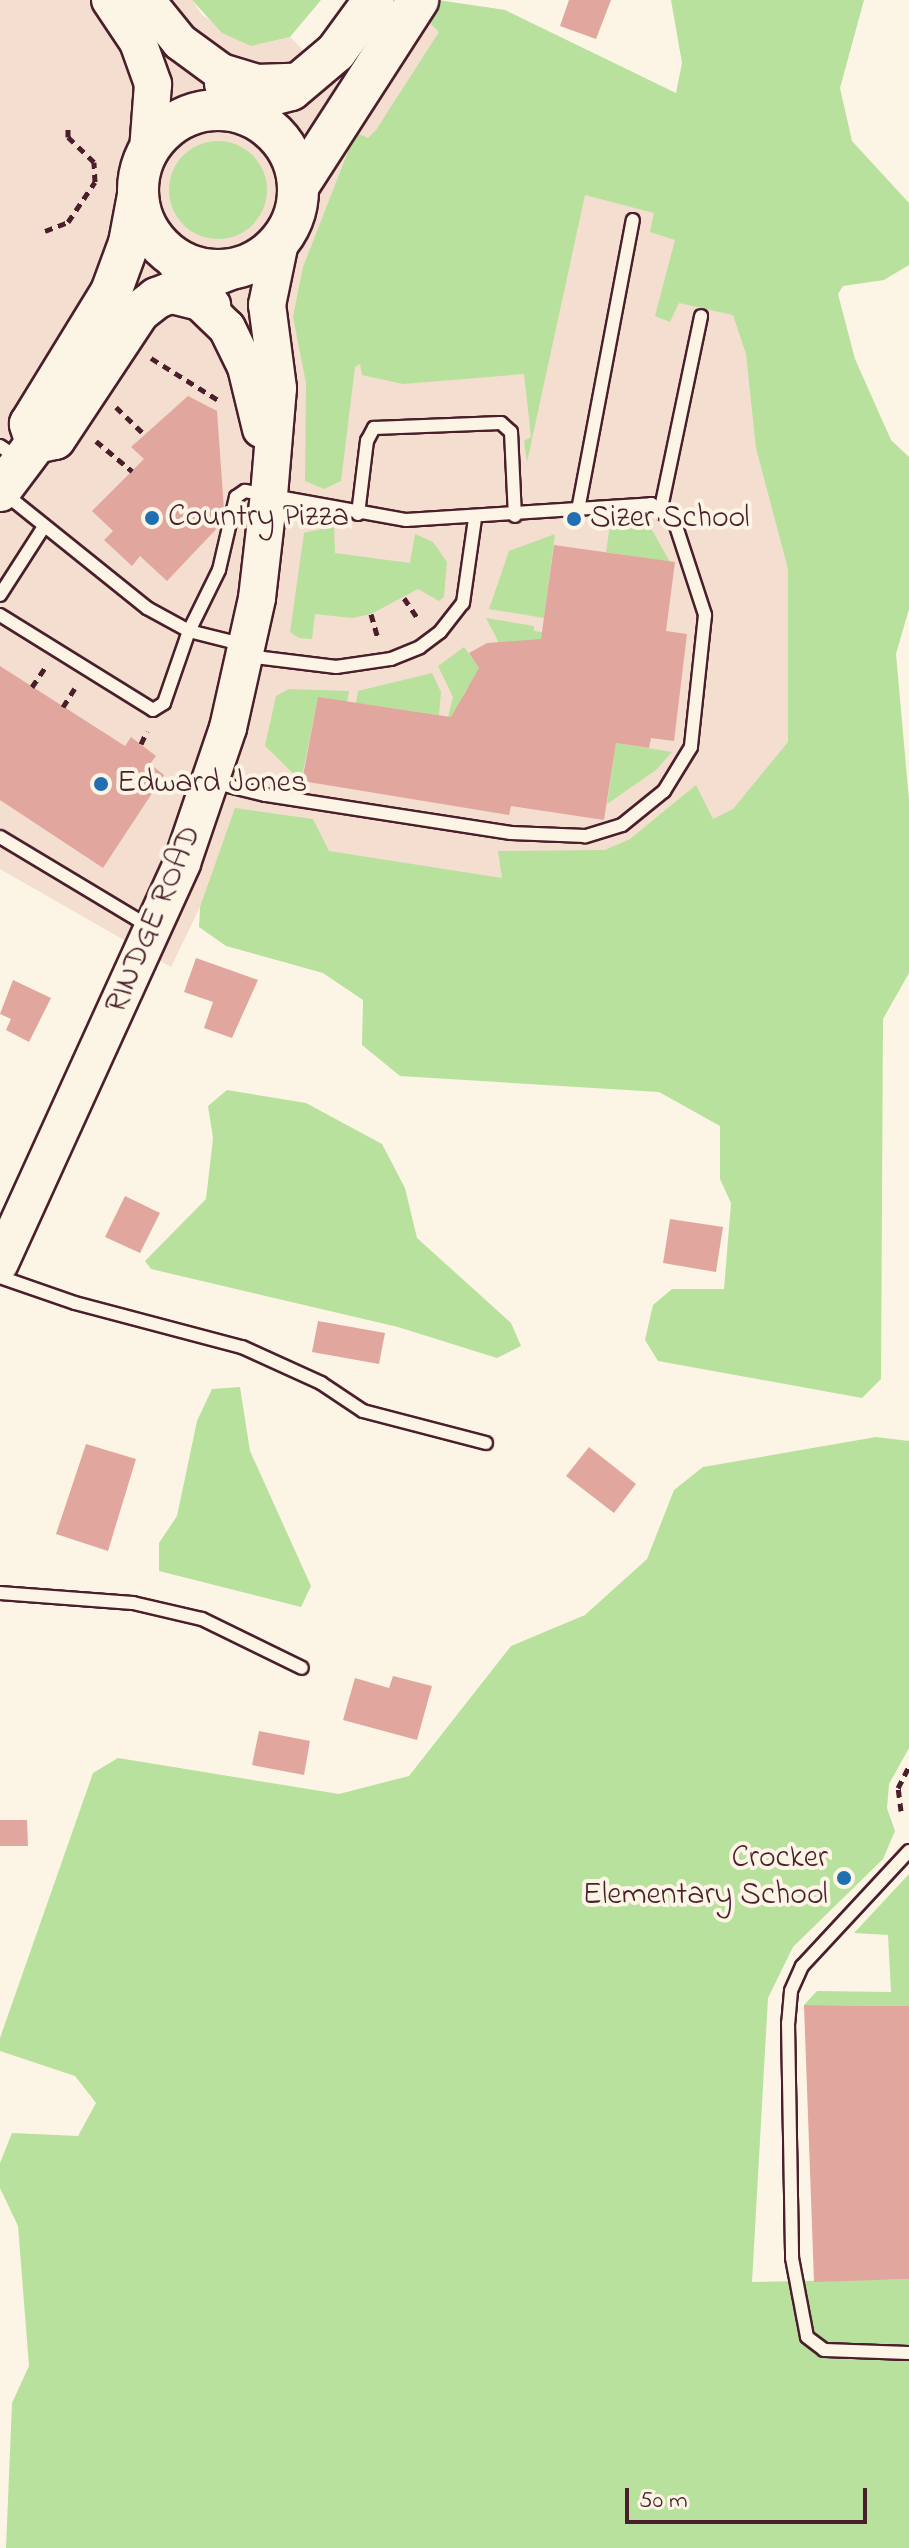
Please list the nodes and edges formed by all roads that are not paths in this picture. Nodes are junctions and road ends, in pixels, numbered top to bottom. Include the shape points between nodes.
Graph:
1 (110, 0) edge
2 (146, 0) edge
3 (374, 0) edge
4 (418, 0) edge
5 (180, 42) junction
6 (308, 77) junction
7 (243, 115) junction
8 (148, 150) junction
9 (299, 185) junction
10 (138, 195) junction
11 (633, 220) dead end
12 (280, 242) junction
13 (198, 287) junction
14 (701, 316) dead end
15 (12, 466) edge
16 (269, 480) junction
17 (661, 508) junction
18 (578, 510) junction
19 (358, 514) junction
20 (515, 516) junction
21 (475, 519) junction
22 (43, 528) junction
23 (0, 595) edge
24 (0, 615) edge
25 (189, 631) junction
26 (247, 651) junction
27 (212, 782) junction
28 (0, 837) edge
29 (152, 929) junction
30 (0, 1263) edge
31 (0, 1277) edge
32 (486, 1443) dead end
33 (0, 1593) edge
34 (302, 1668) dead end
35 (909, 1851) edge
36 (909, 2353) edge

1 - 8 street via 138,42 153,84
2 - 5 street
3 - 6 main road via 336,52
4 - 9 main road
5 - 6 street via 240,79 273,84
5 - 7 street
6 - 7 main road
7 - 8 main road via 169,126
7 - 9 main road via 291,155
8 - 10 main road
9 - 12 main road via 295,215
10 - 13 main road via 147,226 167,252 196,267
10 - 15 main road via 129,243 111,292 30,424
11 - 18 lane
12 - 13 main road via 257,260
12 - 16 street, RINDGE ROAD via 267,305 278,388
13 - 15 main road via 139,312 55,439
13 - 16 street, RINDGE ROAD via 246,367
14 - 17 lane
15 - 22 lane
16 - 19 lane
16 - 25 lane via 236,497 219,570
16 - 26 street, RINDGE ROAD
17 - 18 lane via 638,504
17 - 27 lane via 675,523 702,593 705,638 699,693 684,764 664,791 622,825 585,836 511,833
18 - 20 lane
19 - 20 lane via 367,441 374,428 501,423 511,432
19 - 21 lane
20 - 21 lane
21 - 26 lane via 463,603 420,647 391,659 336,667
22 - 23 lane
22 - 25 lane via 147,608
24 - 25 lane via 153,710 164,703
25 - 26 lane
26 - 27 street, RINDGE ROAD
27 - 29 street, RINDGE ROAD
28 - 29 lane
29 - 30 street, RINDGE ROAD
31 - 32 lane via 75,1303 242,1347 321,1383 363,1411
33 - 34 lane via 133,1603 202,1619
35 - 36 lane via 802,1966 791,1991 788,2023 792,2258 807,2337 824,2350

